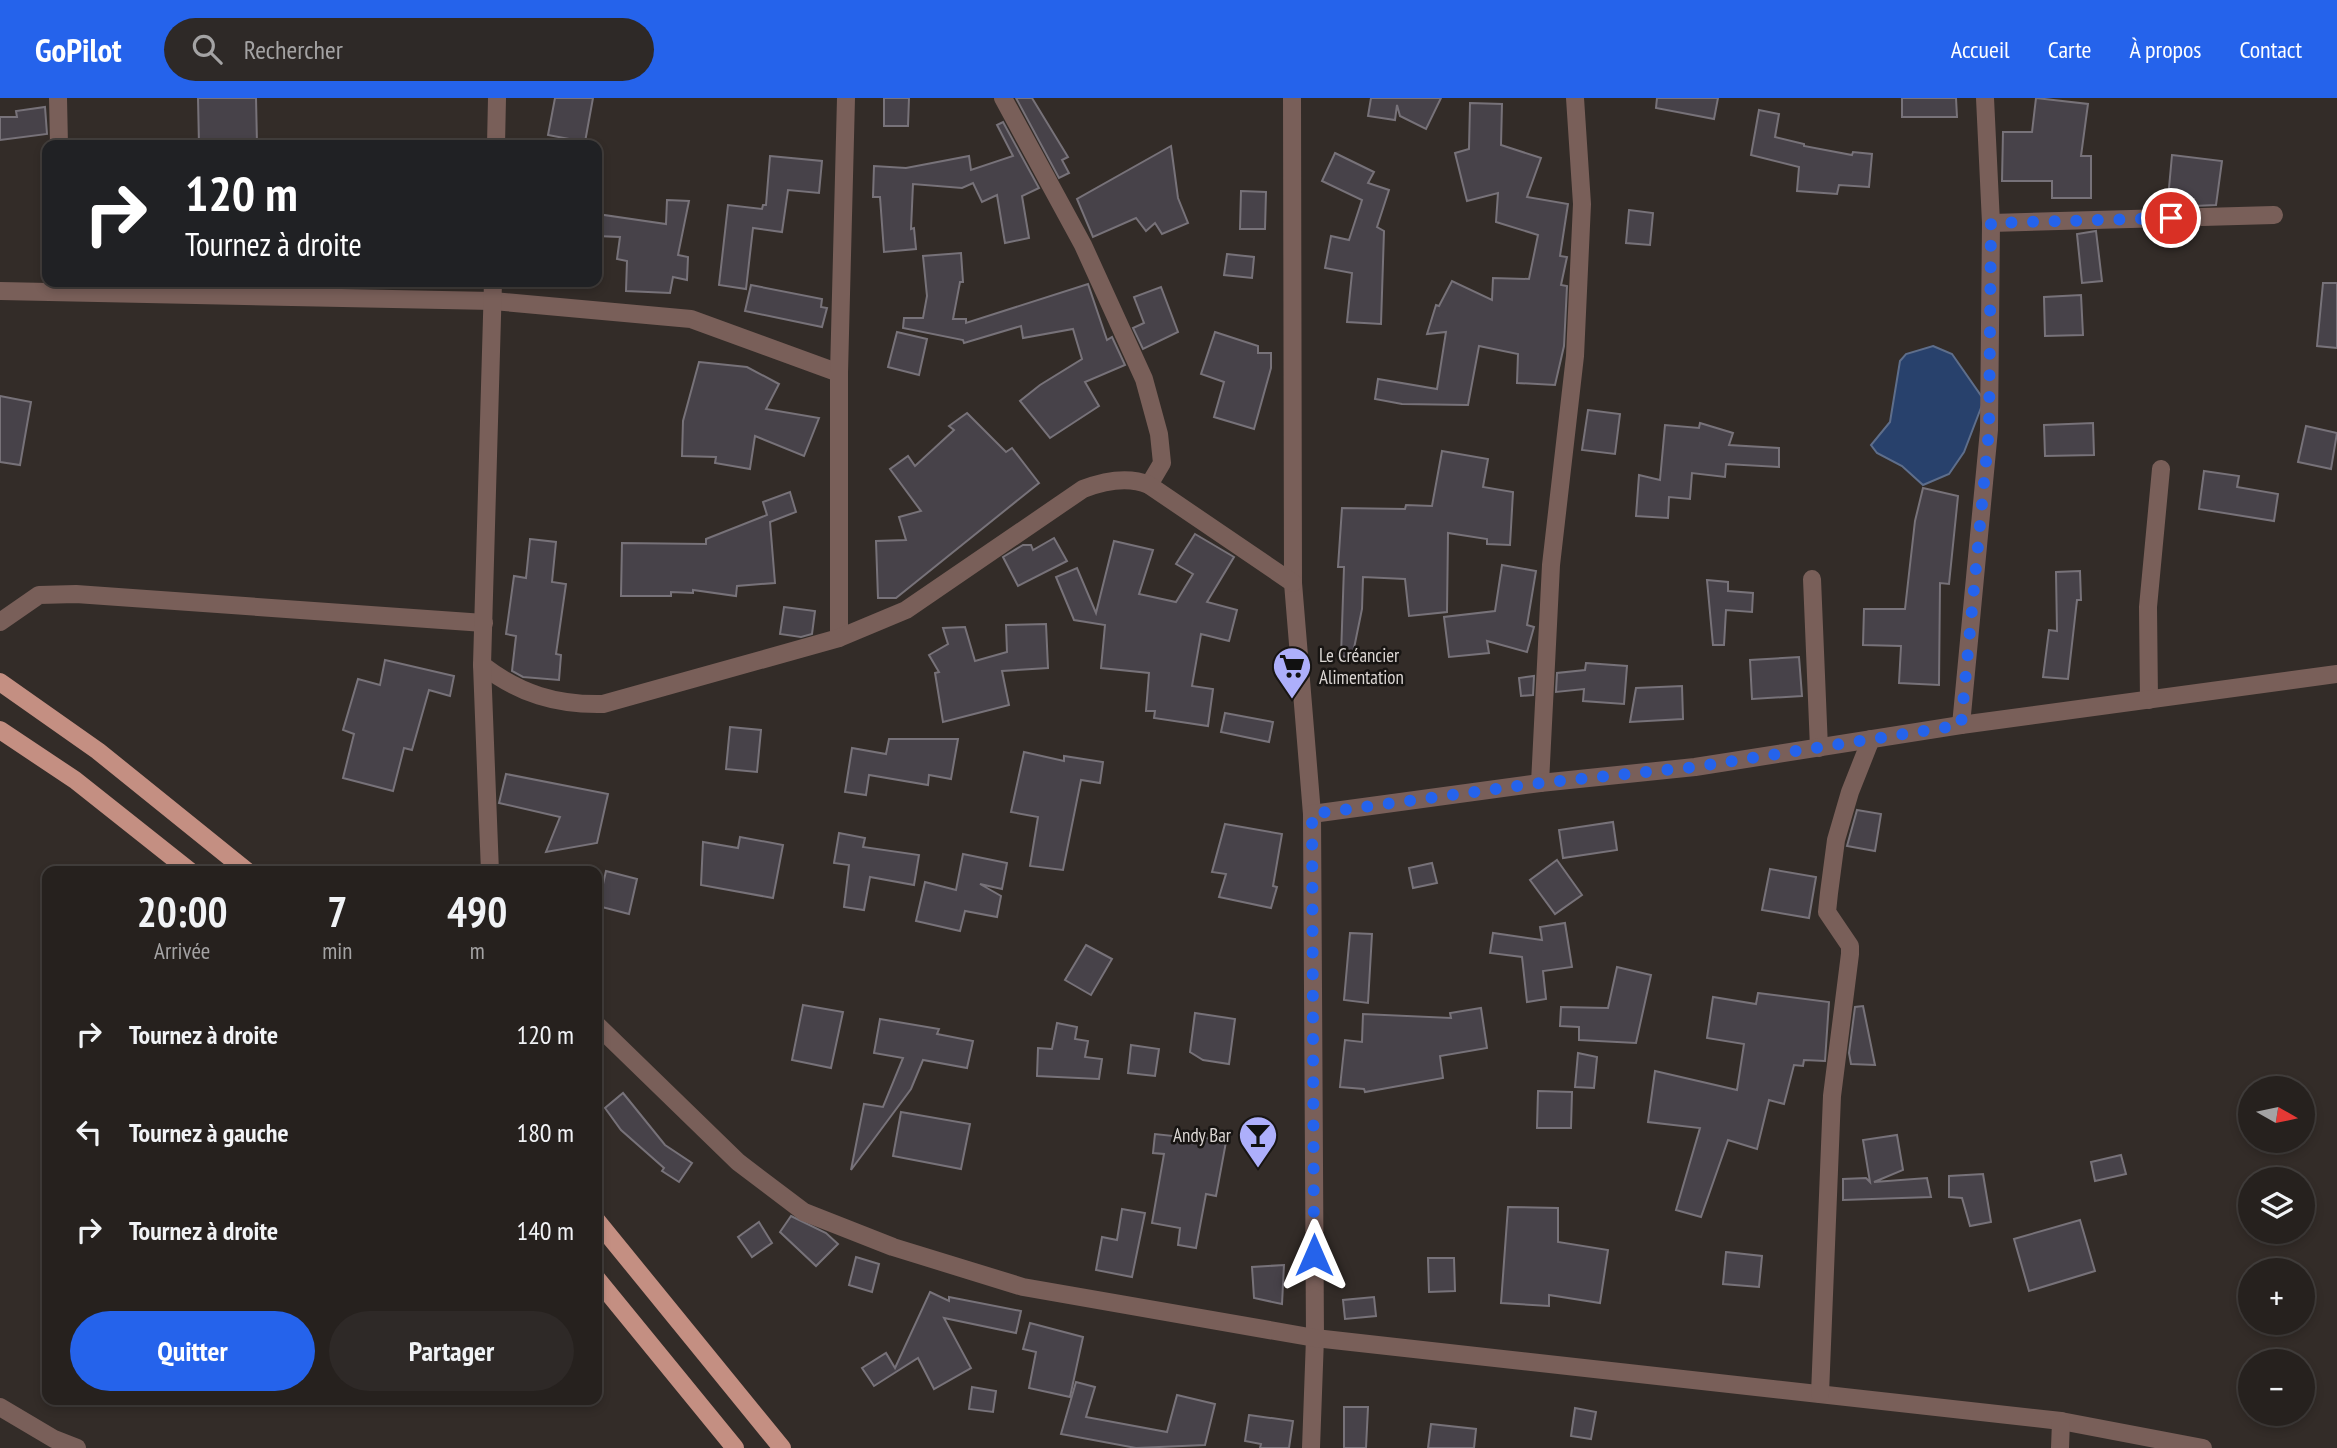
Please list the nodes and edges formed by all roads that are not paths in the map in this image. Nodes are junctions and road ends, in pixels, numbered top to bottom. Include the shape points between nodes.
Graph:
1 (58, 98) edge
2 (496, 98) edge
3 (846, 98) edge
4 (1003, 98) edge
5 (1292, 98) edge
6 (1575, 98) edge
7 (1985, 98) edge
8 (59, 140) edge
9 (496, 140) edge
10 (2274, 215) dead end
11 (1991, 223) junction
12 (61, 287) edge
13 (493, 287) edge
14 (0, 291) edge
15 (493, 300) junction
16 (839, 373) junction
17 (2161, 469) dead end
18 (1149, 485) junction
19 (1812, 579) dead end
20 (1293, 583) junction
21 (0, 622) edge
22 (484, 623) junction
23 (839, 638) junction
24 (482, 666) junction
25 (2337, 674) edge
26 (0, 682) edge
27 (2149, 700) junction
28 (1961, 725) junction
29 (0, 730) edge
30 (1871, 739) junction
31 (1819, 748) junction
32 (1540, 783) junction
33 (1312, 814) junction
34 (183, 866) edge
35 (241, 866) edge
36 (490, 866) edge
37 (602, 1031) edge
38 (602, 1227) edge
39 (602, 1285) edge
40 (1315, 1338) junction
41 (1820, 1394) junction
42 (0, 1407) edge
43 (2061, 1421) junction
44 (77, 1448) edge
45 (735, 1448) edge
46 (782, 1448) edge
47 (1311, 1448) edge
48 (2060, 1448) edge
49 (2203, 1448) edge

1 - 8 street
2 - 9 street
3 - 16 street
4 - 18 street via 1083,245 1144,379 1162,463
5 - 20 street
6 - 32 street via 1582,204 1575,356 1551,565
7 - 11 street
10 - 11 street
11 - 28 street via 1989,430
12 - 14 street
12 - 15 street
13 - 15 street
15 - 16 street via 691,319
15 - 22 street
16 - 23 street
17 - 27 street via 2148,607
18 - 20 street
18 - 23 street via 1135,479 1083,489 906,610
19 - 31 street
20 - 33 street
21 - 22 street via 38,595 76,594
22 - 24 street
23 - 24 street via 603,704 570,705 540,698 512,687
24 - 36 street
25 - 27 street
26 - 35 main road via 98,751
27 - 28 street
28 - 30 street
29 - 34 main road via 75,780
30 - 31 street
30 - 41 street via 1836,841 1827,912 1850,946 1850,954 1832,1096
31 - 32 street
32 - 33 street
33 - 40 street
37 - 40 street via 738,1162 804,1212 893,1247 1023,1287
38 - 46 main road
39 - 45 main road
40 - 41 street
40 - 47 street
41 - 43 street
42 - 44 street
43 - 48 street
43 - 49 street

